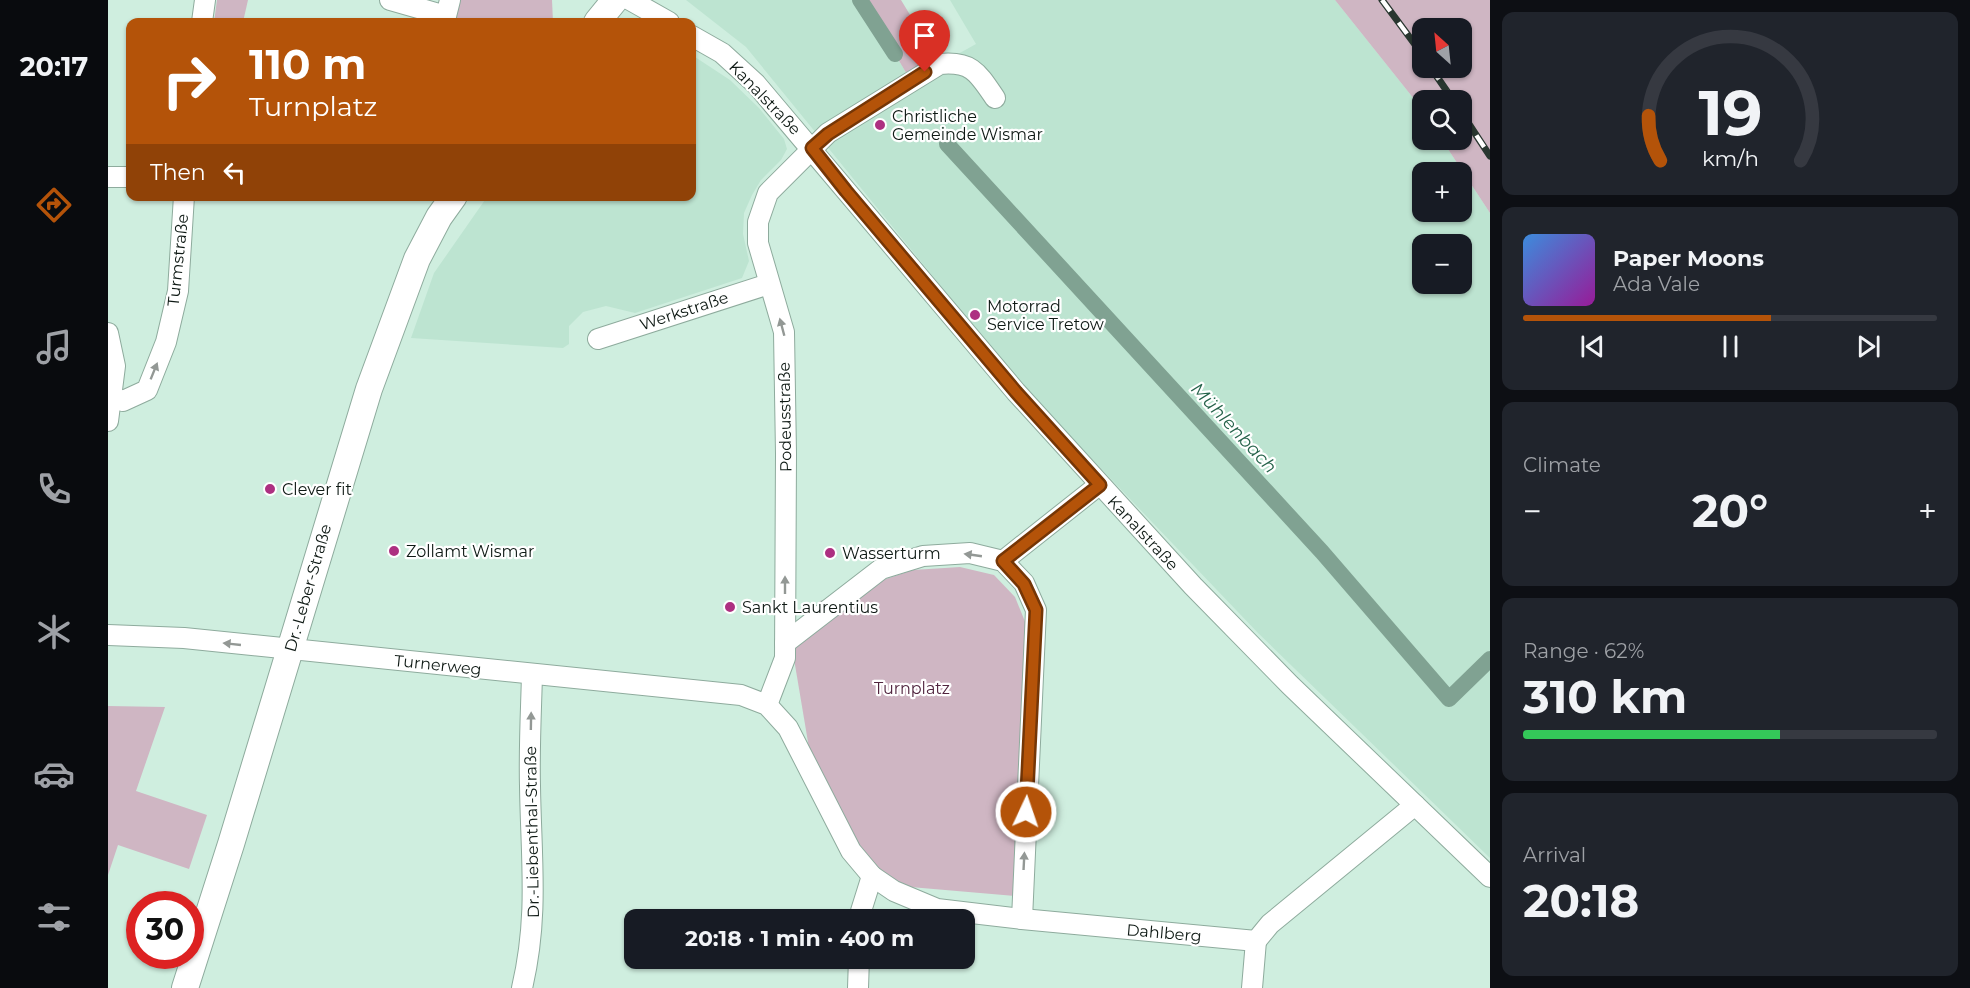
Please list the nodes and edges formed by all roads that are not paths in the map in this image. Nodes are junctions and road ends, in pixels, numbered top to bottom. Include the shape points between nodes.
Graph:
1 (205, 0) edge
2 (390, 0) edge
3 (615, 0) edge
4 (630, 0) edge
5 (448, 8) edge
6 (203, 18) edge
7 (600, 18) edge
8 (662, 18) edge
9 (696, 38) edge
10 (995, 98) dead end
11 (812, 148) junction
12 (108, 177) edge
13 (126, 177) edge
14 (184, 201) edge
15 (451, 201) edge
16 (769, 284) junction
17 (108, 333) edge
18 (598, 339) dead end
19 (112, 397) junction
20 (108, 421) edge
21 (1100, 485) junction
22 (1003, 561) junction
23 (108, 635) edge
24 (785, 643) junction
25 (290, 650) junction
26 (532, 675) junction
27 (767, 705) junction
28 (1415, 805) junction
29 (872, 876) junction
30 (1490, 877) edge
31 (863, 909) edge
32 (1022, 920) junction
33 (1256, 941) junction
34 (859, 969) edge
35 (185, 988) edge
36 (522, 988) edge
37 (858, 988) edge
38 (1252, 988) edge

1 - 6 street
2 - 5 street
3 - 7 main road
4 - 8 street
9 - 11 street, Kanalstraße via 722,53 756,84
10 - 11 street, Podeusstraße via 981,76 967,65 940,64
11 - 16 street, Podeusstraße via 768,193 758,222 758,243
11 - 21 street, Kanalstraße via 1016,392
12 - 13 street
19 -> 14 street, Turmstraße via 123,401 147,390 166,342 178,291
15 - 25 main road, Dr.-Leber-Straße via 427,238 391,324
16 - 18 street, Werkstraße
24 -> 16 street, Podeusstraße via 784,332
17 - 19 street via 115,366
19 - 20 street
21 - 22 street
21 - 28 street, Kanalstraße via 1231,627
22 -> 24 street via 970,553 923,556 881,569
32 -> 22 street via 1036,610 1024,584
25 -> 23 street, Turnerweg via 184,638
24 - 27 street, Podeusstraße via 785,658
25 - 26 street, Turnerweg
25 - 35 main road, Dr.-Leber-Straße
26 - 27 street, Turnerweg via 741,695
36 -> 26 street, Dr.-Liebenthal-Straße via 534,916
27 - 29 street via 789,728 850,851
28 - 30 street, Kanalstraße
28 - 33 street via 1270,924
29 - 31 street
29 - 32 street, Dahlberg via 894,891 937,909
32 - 33 street, Dahlberg
33 - 38 street
34 - 37 street

